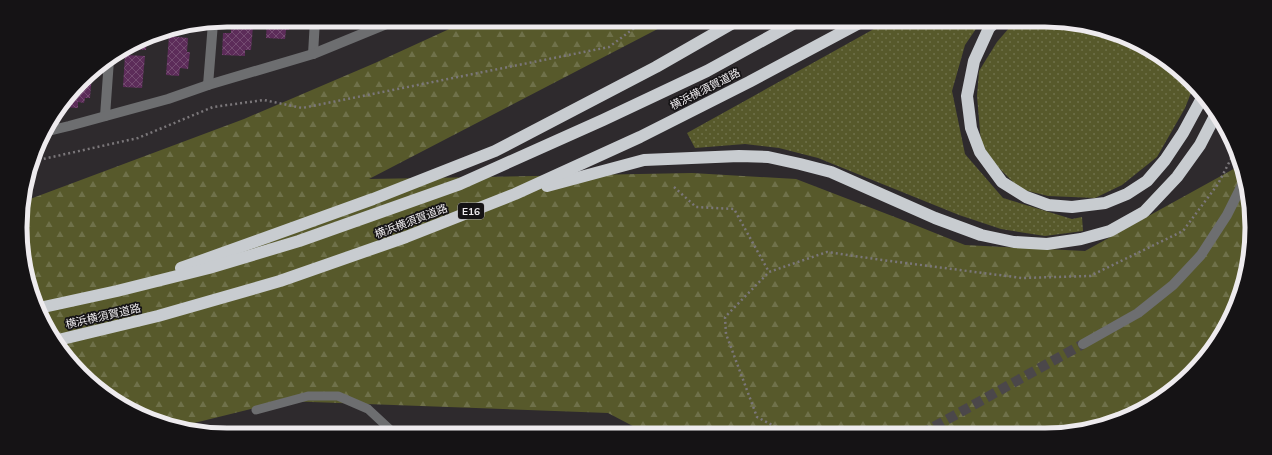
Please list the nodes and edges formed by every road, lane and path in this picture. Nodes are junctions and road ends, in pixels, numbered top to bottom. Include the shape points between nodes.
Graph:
1 (213, 27) edge
2 (315, 27) edge
3 (379, 27) edge
4 (636, 27) edge
5 (726, 27) edge
6 (787, 27) edge
7 (852, 27) edge
8 (991, 27) edge
9 (313, 54) junction
10 (109, 66) edge
11 (208, 84) junction
12 (1200, 101) edge
13 (105, 116) junction
14 (1213, 119) edge
15 (53, 130) edge
16 (1232, 157) edge
17 (39, 160) edge
18 (674, 187) dead end
19 (1241, 187) edge
20 (515, 194) junction
21 (769, 272) junction
22 (118, 291) junction
23 (44, 307) edge
24 (61, 339) edge
25 (1083, 344) tunnel mouth
26 (256, 410) dead end
27 (388, 428) edge
28 (778, 428) edge

1 - 11 street
2 - 9 street
3 - 9 street
4 - 17 path via 609,47 302,108 264,100 213,106 138,138
5 - 22 highway via 656,67 495,151 373,199
6 - 22 highway, 横浜横須賀道路 via 707,71 460,184 299,241 209,268
7 - 20 highway, 横浜横須賀道路 / E16 via 646,134
8 - 12 highway via 974,61 967,96 971,128 980,152 1002,182 1026,197 1048,205 1072,207 1105,203 1127,194 1147,181 1165,160
9 - 11 street
10 - 13 street
11 - 13 street via 168,99
13 - 15 street
14 - 20 highway via 1200,145 1176,177 1144,212 1110,231 1047,244 1014,242 981,235 935,218 831,172 768,157 644,160
16 - 21 path via 1218,184 1183,231 1090,276 1022,278 827,252
18 - 21 path via 696,207 734,209
19 - 25 street via 1227,215 1201,255 1173,285 1138,313
20 - 24 highway, 横浜横須賀道路 / E16 via 406,237 280,281 158,316
21 - 28 path via 725,317 726,334 757,417
22 - 23 highway, 横浜横須賀道路
26 - 27 lane via 308,396 338,396 368,409

